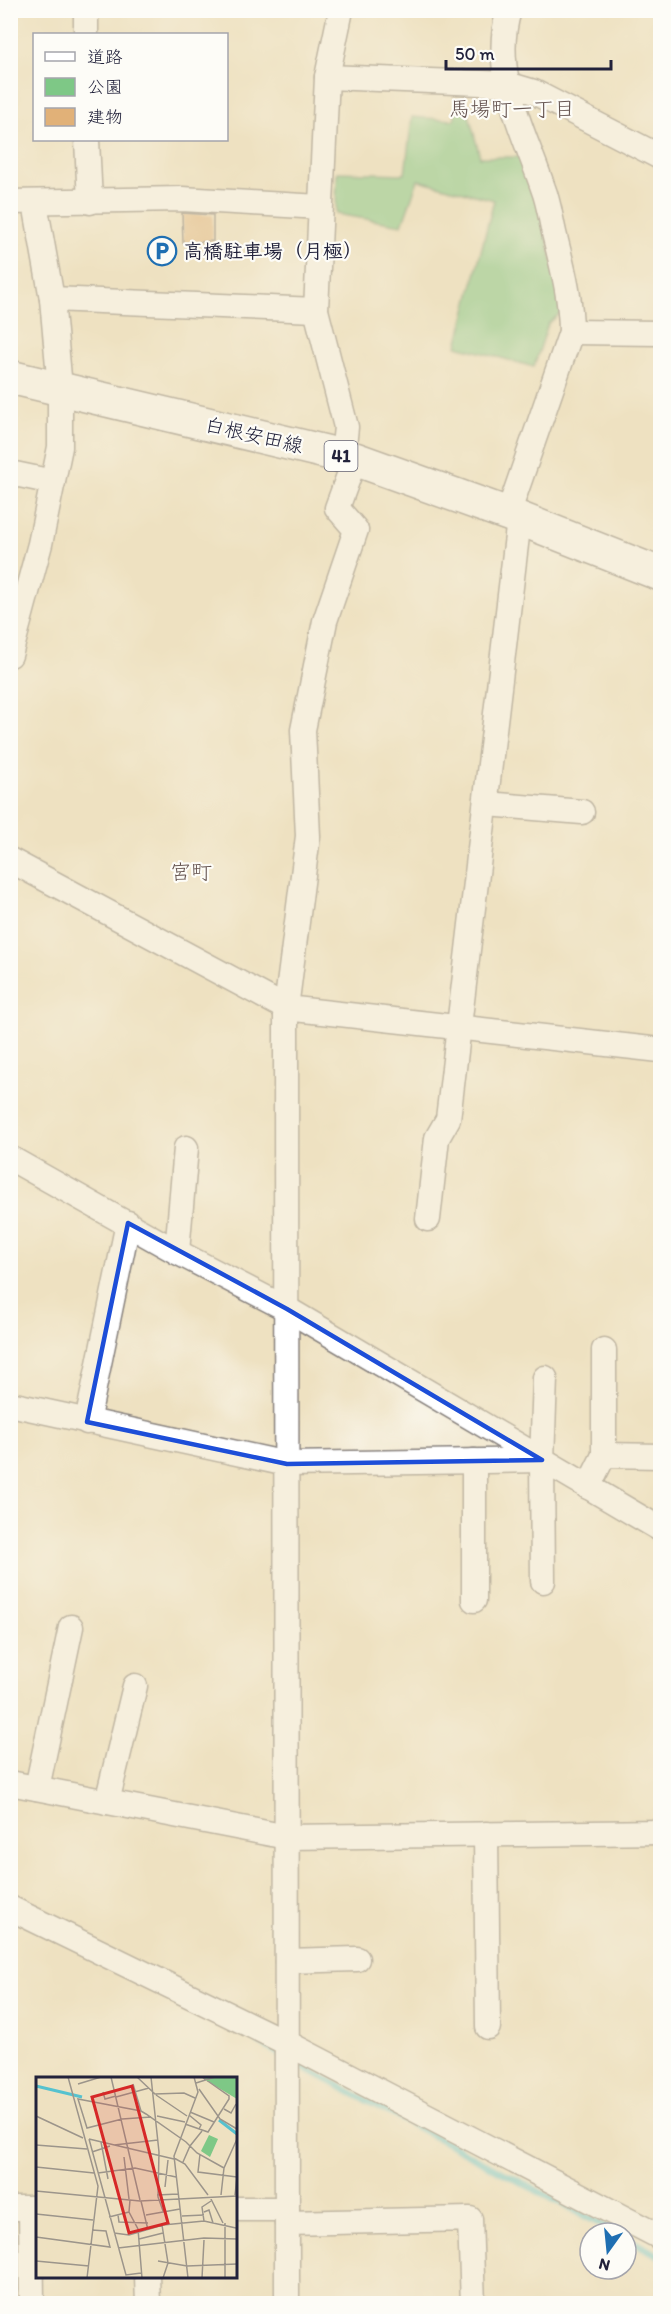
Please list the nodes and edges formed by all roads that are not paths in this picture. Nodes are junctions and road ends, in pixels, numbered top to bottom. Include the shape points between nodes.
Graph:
1 (86, 10) edge
2 (341, 10) edge
3 (508, 10) edge
4 (86, 33) edge
5 (327, 77) junction
6 (507, 84) junction
7 (87, 141) edge
8 (660, 157) edge
9 (10, 202) edge
10 (90, 202) junction
11 (35, 203) junction
12 (320, 207) junction
13 (52, 299) junction
14 (316, 310) junction
15 (571, 332) junction
16 (660, 333) edge
17 (10, 377) edge
18 (60, 388) junction
19 (349, 458) junction
20 (10, 473) edge
21 (53, 482) junction
22 (513, 516) junction
23 (660, 574) edge
24 (10, 655) edge
25 (487, 804) junction
26 (582, 812) dead end
27 (10, 860) edge
28 (286, 1008) junction
29 (458, 1026) junction
30 (660, 1050) edge
31 (186, 1148) dead end
32 (10, 1158) edge
33 (428, 1219) dead end
34 (128, 1223) junction
35 (177, 1252) junction
36 (286, 1309) junction
37 (604, 1350) dead end
38 (545, 1378) dead end
39 (10, 1404) edge
40 (87, 1422) junction
41 (604, 1455) junction
42 (660, 1456) edge
43 (542, 1460) junction
44 (474, 1461) junction
45 (287, 1464) junction
46 (588, 1487) junction
47 (660, 1529) edge
48 (543, 1581) dead end
49 (474, 1600) dead end
50 (71, 1627) dead end
51 (135, 1686) dead end
52 (10, 1783) edge
53 (37, 1788) junction
54 (106, 1802) junction
55 (660, 1832) edge
56 (486, 1834) junction
57 (287, 1837) junction
58 (10, 1908) edge
59 (357, 1959) dead end
60 (287, 1961) junction
61 (488, 2027) dead end
62 (287, 2043) junction
63 (26, 2208) edge
64 (237, 2209) edge
65 (287, 2216) junction
66 (660, 2237) edge
67 (147, 2278) edge
68 (32, 2304) edge
69 (147, 2304) edge
70 (287, 2304) edge
71 (473, 2304) edge

1 - 4 street
2 - 5 street
3 - 6 street via 504,57
5 - 6 street
5 - 12 street
6 - 8 street via 534,92
6 - 15 street via 525,146 544,188 571,305
7 - 10 street
9 - 11 street
10 - 11 street
10 - 12 street via 182,200
11 - 13 street
12 - 14 street
13 - 14 street
13 - 18 street
14 - 19 street via 346,427
15 - 16 street
15 - 22 street
17 - 18 main road, 白根安田線 / 41
18 - 19 main road, 白根安田線 / 41
18 - 21 street via 60,447
19 - 22 main road, 白根安田線 / 41
19 - 28 street via 337,508 356,530 324,621 303,730 308,836
20 - 21 street
21 - 24 street
22 - 23 main road, 白根安田線 / 41
22 - 25 street
25 - 26 street
25 - 29 street
27 - 28 street
28 - 29 street
28 - 36 street
29 - 30 street
29 - 33 street via 448,1119 437,1138
31 - 35 street
32 - 34 street
34 - 35 street
34 - 40 street
35 - 36 street
36 - 43 street
36 - 45 street
37 - 41 street
38 - 43 street
39 - 40 street
40 - 45 street
41 - 42 street
41 - 46 street
43 - 44 street
43 - 46 street
43 - 48 street
44 - 45 street
44 - 49 street
45 - 57 street
46 - 47 street
50 - 53 street
51 - 54 street
52 - 53 street
53 - 54 street
54 - 57 street
55 - 56 street
56 - 57 street
56 - 61 street
57 - 60 street
58 - 62 street
59 - 60 street
60 - 62 street
62 - 65 street
62 - 66 street
63 - 68 street
64 - 65 street
65 - 70 street
65 - 71 street via 470,2218
67 - 69 street

